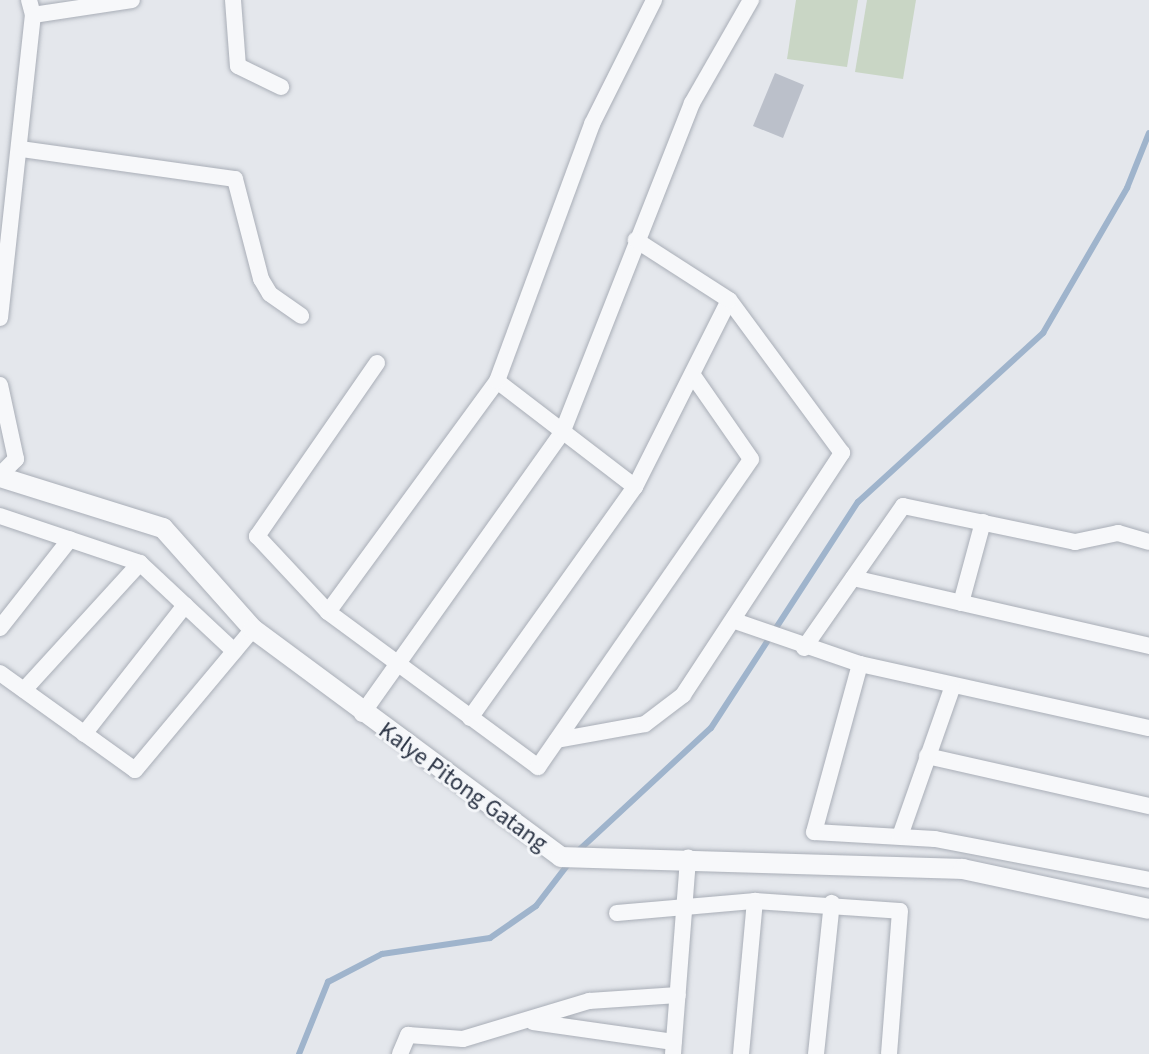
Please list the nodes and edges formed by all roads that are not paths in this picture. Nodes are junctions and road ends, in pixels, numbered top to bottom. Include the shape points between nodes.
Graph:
1 (132, 0) edge
2 (233, 0) edge
3 (654, 0) edge
4 (751, 0) edge
5 (31, 8) edge
6 (281, 87) dead end
7 (21, 149) junction
8 (636, 240) junction
9 (729, 300) junction
10 (301, 316) dead end
11 (0, 318) edge
12 (377, 363) dead end
13 (692, 374) junction
14 (497, 381) junction
15 (0, 385) edge
16 (562, 433) junction
17 (0, 476) edge
18 (635, 487) junction
19 (2, 520) edge
20 (983, 522) junction
21 (70, 539) junction
22 (1149, 542) edge
23 (140, 563) junction
24 (853, 578) junction
25 (961, 603) junction
26 (185, 605) junction
27 (328, 612) junction
28 (735, 621) junction
29 (0, 628) edge
30 (253, 629) junction
31 (1149, 646) edge
32 (804, 648) junction
33 (234, 651) junction
34 (396, 663) junction
35 (860, 664) junction
36 (0, 673) edge
37 (952, 688) junction
38 (24, 690) junction
39 (362, 714) junction
40 (470, 718) junction
41 (1149, 728) edge
42 (84, 734) junction
43 (557, 740) junction
44 (927, 756) junction
45 (1149, 806) edge
46 (900, 836) junction
47 (688, 858) junction
48 (1149, 880) edge
49 (755, 901) junction
50 (832, 903) junction
51 (685, 906) junction
52 (1149, 909) edge
53 (617, 913) dead end
54 (678, 995) junction
55 (533, 1022) junction
56 (466, 1046) edge
57 (674, 1048) edge
58 (400, 1054) edge
59 (741, 1054) edge
60 (816, 1054) edge
61 (889, 1054) edge

1 - 5 street
2 - 6 street via 238,66
3 - 14 street via 592,124
4 - 8 street via 692,103
5 - 7 street
7 - 10 street via 235,179 261,279 270,294
7 - 11 street
8 - 9 street
8 - 16 street
9 - 13 street
9 - 28 street via 842,453
12 - 27 street via 257,536
13 - 18 street
13 - 43 street via 751,459
14 - 16 street
14 - 27 street
15 - 17 street via 16,459
16 - 18 street
16 - 34 street
17 - 30 street, Kalye Pitong Gatang via 163,528
18 - 40 street
19 - 21 street
20 - 22 street via 1075,542 1118,533
20 - 24 street via 903,506
20 - 25 street
21 - 23 street
21 - 29 street
23 - 26 street
23 - 38 street
24 - 25 street
24 - 32 street
25 - 31 street
26 - 33 street
26 - 42 street
27 - 34 street
28 - 32 street
28 - 43 street via 666,711 621,731
30 - 33 street
30 - 39 street, Kalye Pitong Gatang
32 - 35 street
33 - 42 street via 135,770
34 - 39 street
34 - 40 street
35 - 37 street
35 - 46 street via 814,832
36 - 38 street
37 - 41 street
37 - 44 street
38 - 42 street
39 - 47 street, Kalye Pitong Gatang via 561,857
40 - 43 street via 538,767
44 - 45 street
44 - 46 street
46 - 48 street
47 - 51 street
47 - 52 street, Kalye Pitong Gatang via 1006,873
49 - 50 street
49 - 51 street
49 - 59 street
50 - 60 street
50 - 61 street via 900,911
51 - 53 street
51 - 54 street
54 - 55 street via 589,1001
54 - 57 street
55 - 56 street
55 - 57 street
56 - 58 street via 408,1035

